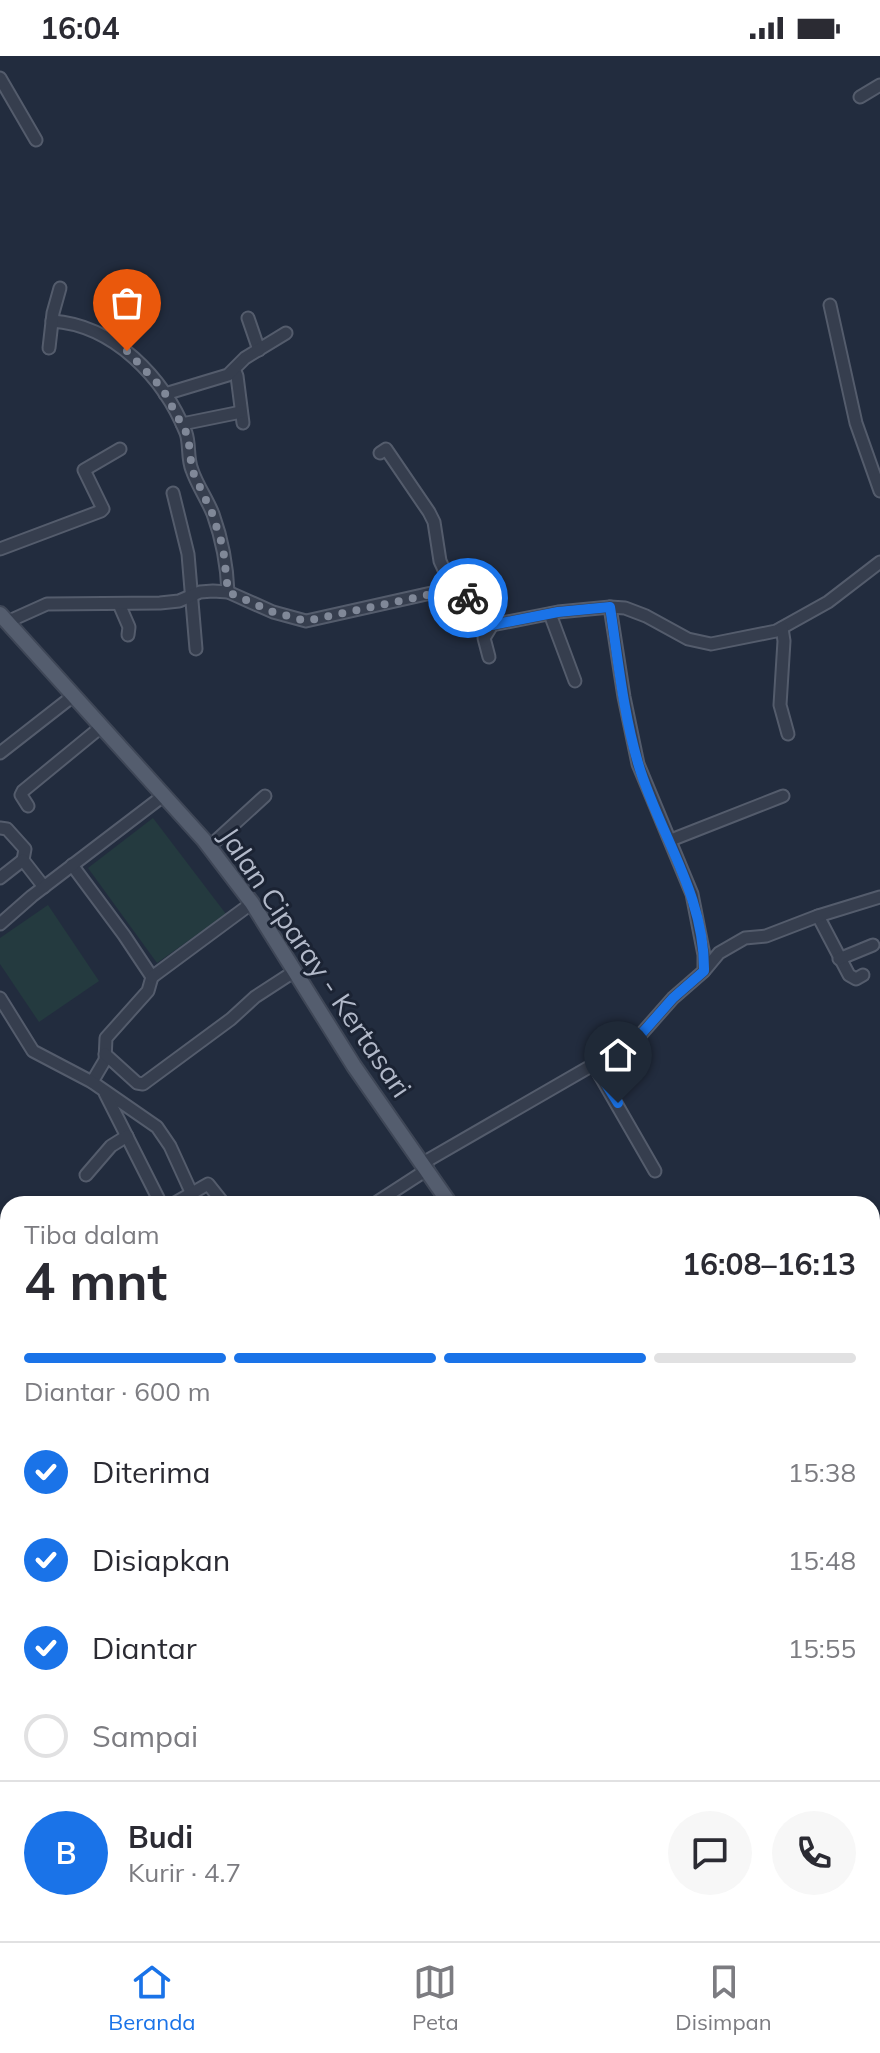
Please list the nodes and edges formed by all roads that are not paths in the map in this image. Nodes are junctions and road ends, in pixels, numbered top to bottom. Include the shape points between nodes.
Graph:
1 (0, 78) edge
2 (880, 85) edge
3 (860, 97) dead end
4 (36, 140) dead end
5 (60, 288) dead end
6 (830, 305) dead end
7 (248, 318) dead end
8 (52, 321) junction
9 (286, 333) dead end
10 (49, 348) dead end
11 (259, 350) junction
12 (235, 371) junction
13 (165, 394) junction
14 (182, 424) junction
15 (120, 449) dead end
16 (380, 453) dead end
17 (880, 491) edge
18 (173, 493) dead end
19 (0, 549) edge
20 (880, 562) edge
21 (452, 587) junction
22 (228, 592) junction
23 (193, 596) junction
24 (119, 604) junction
25 (610, 607) junction
26 (550, 614) junction
27 (4, 618) edge
28 (492, 625) junction
29 (782, 628) junction
30 (128, 635) dead end
31 (196, 649) dead end
32 (489, 657) dead end
33 (575, 681) dead end
34 (73, 696) junction
35 (101, 727) junction
36 (788, 734) dead end
37 (0, 753) edge
38 (163, 796) junction
39 (265, 796) dead end
40 (783, 796) dead end
41 (28, 806) dead end
42 (0, 828) edge
43 (671, 840) junction
44 (209, 847) junction
45 (23, 860) junction
46 (72, 865) junction
47 (0, 878) edge
48 (44, 887) junction
49 (880, 897) edge
50 (252, 903) junction
51 (818, 916) junction
52 (0, 924) edge
53 (873, 945) dead end
54 (839, 959) junction
55 (295, 971) junction
56 (704, 971) junction
57 (863, 975) dead end
58 (152, 977) junction
59 (0, 998) edge
60 (105, 1054) junction
61 (594, 1065) junction
62 (92, 1082) junction
63 (103, 1089) junction
64 (127, 1136) junction
65 (426, 1166) junction
66 (655, 1171) dead end
67 (86, 1175) dead end
68 (191, 1192) junction
69 (157, 1196) edge
70 (185, 1196) edge
71 (218, 1196) edge
72 (385, 1196) edge
73 (445, 1196) edge

1 - 4 street
2 - 3 street
5 - 8 street
6 - 17 street via 856,423
7 - 11 street
8 - 10 street
8 - 13 street via 75,324 127,351
9 - 11 street
11 - 12 street
12 - 13 street
12 - 14 street via 242,417
13 - 14 street
14 - 22 street via 192,470 223,547
15 - 19 street via 84,470 101,511
16 - 21 street via 386,449 429,512
18 - 23 street
20 - 29 street via 828,602
21 - 22 street via 306,621
21 - 28 street via 460,588
22 - 23 street
23 - 24 street
23 - 31 street
24 - 27 street via 47,604
24 - 30 street
25 - 26 street
25 - 29 street via 646,616 700,643
25 - 43 street via 638,764
26 - 28 street
26 - 33 street
27 - 34 main road, Jalan Ciparay - Kertasari
28 - 32 street via 484,638
29 - 36 street via 780,705
34 - 35 main road, Jalan Ciparay - Kertasari
34 - 37 street
35 - 38 main road, Jalan Ciparay - Kertasari
35 - 41 street via 23,791
38 - 44 main road, Jalan Ciparay - Kertasari
38 - 46 street
39 - 44 street
40 - 43 street
42 - 45 street via 25,849
43 - 56 street via 692,894
44 - 50 main road, Jalan Ciparay - Kertasari
45 - 47 street
45 - 48 street
46 - 48 street
46 - 58 street
48 - 52 street
49 - 51 street
50 - 55 main road, Jalan Ciparay - Kertasari
50 - 58 street
51 - 54 street
51 - 56 street via 766,936 745,938 719,953
53 - 54 street
54 - 57 street via 852,978
55 - 60 street via 143,1084
55 - 65 main road, Jalan Ciparay - Kertasari via 354,1066
56 - 61 street via 636,1040
58 - 60 street via 148,991 108,1034
59 - 62 street via 33,1051
60 - 62 street
61 - 65 street
61 - 66 street
62 - 63 street
63 - 64 street
63 - 68 street via 157,1127
64 - 67 street
64 - 69 street
65 - 72 street
65 - 73 main road, Jalan Ciparay - Kertasari
68 - 70 street
68 - 71 street via 208,1184

